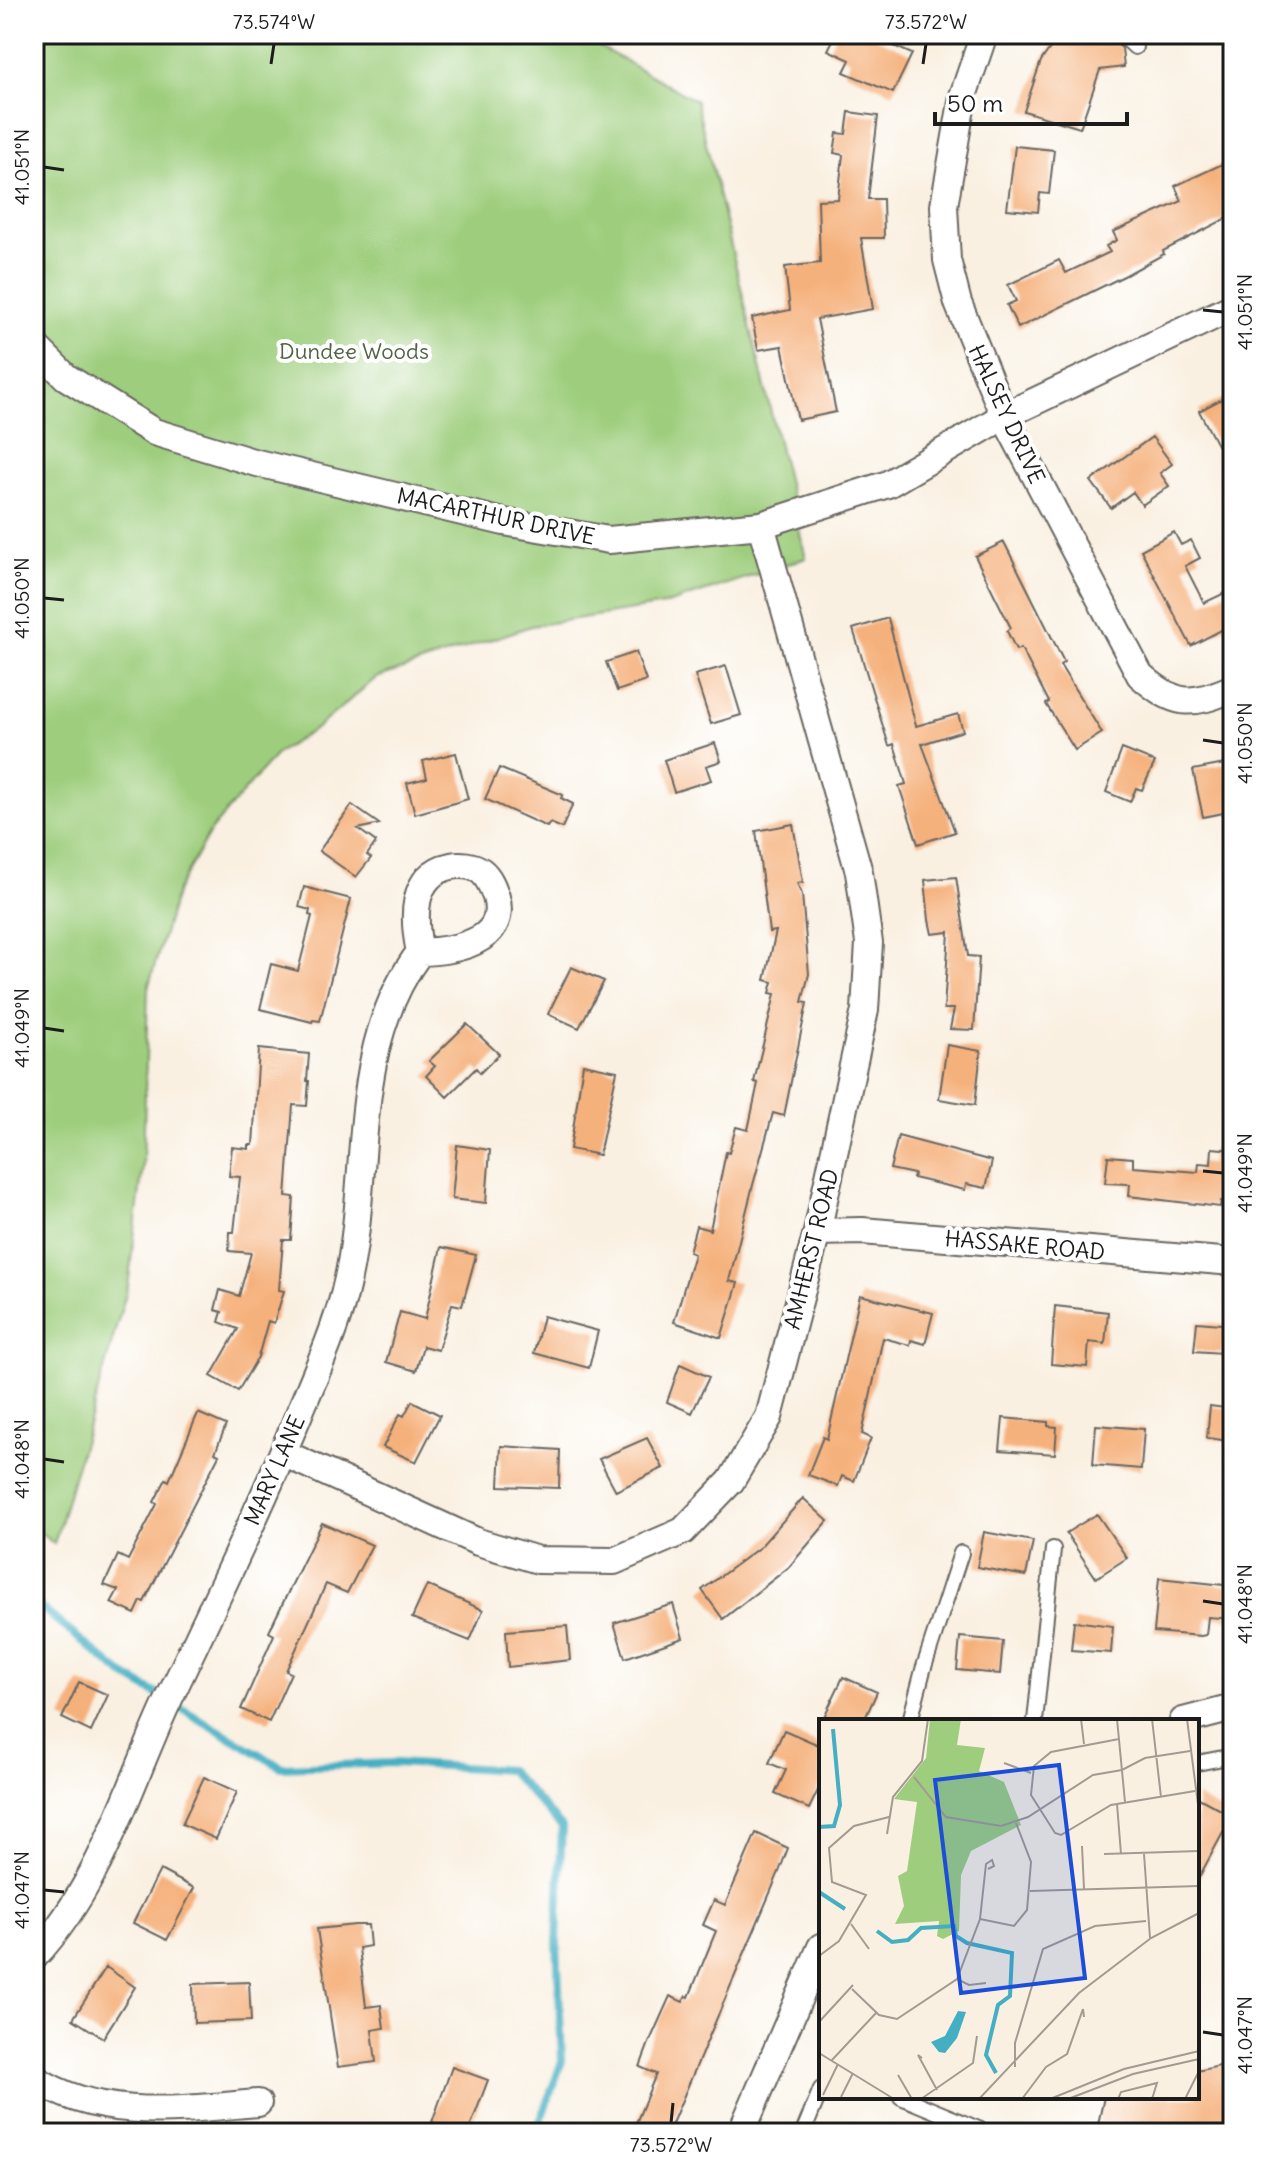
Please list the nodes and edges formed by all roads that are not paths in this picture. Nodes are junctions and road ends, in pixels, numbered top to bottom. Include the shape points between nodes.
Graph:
1 (1121, 34) edge
2 (977, 37) edge
3 (1135, 47) dead end
4 (1233, 307) edge
5 (34, 345) edge
6 (1004, 416) junction
7 (761, 525) junction
8 (1233, 688) edge
9 (420, 952) dead end
10 (817, 1232) junction
11 (1233, 1262) edge
12 (283, 1453) junction
13 (1053, 1549) dead end
14 (961, 1553) dead end
15 (1233, 1708) edge
16 (911, 1719) edge
17 (1035, 1719) edge
18 (1191, 1719) edge
19 (1233, 1756) edge
20 (1199, 1763) edge
21 (819, 1952) edge
22 (34, 1957) edge
23 (34, 2078) edge
24 (819, 2094) edge
25 (906, 2099) edge
26 (258, 2103) dead end
27 (741, 2133) edge
28 (803, 2133) edge
29 (986, 2133) edge

1 - 3 lane
2 - 6 street, HALSEY DRIVE via 944,206 947,260 958,303
4 - 6 street, MACARTHUR DRIVE
5 - 7 street, MACARTHUR DRIVE via 66,377 154,432 253,462 504,522 609,540
6 - 7 street, MACARTHUR DRIVE via 888,484
6 - 8 street, HALSEY DRIVE via 1140,675 1164,696 1180,699 1205,700
7 - 10 street, AMHERST ROAD via 855,858 869,943 865,1010
9 - 12 street, MARY LANE via 398,982 381,1025 364,1117 344,1294
10 - 11 street, HASSAKE ROAD via 862,1231
10 - 12 street, AMHERST ROAD via 769,1417 731,1481 683,1531 614,1561 538,1560 478,1542
12 - 22 street, MARY LANE via 170,1696 119,1822 67,1919
13 - 17 lane
14 - 16 lane
15 - 18 street
19 - 20 lane
21 - 27 street
23 - 26 street via 89,2102 154,2111
24 - 28 lane
25 - 29 lane

